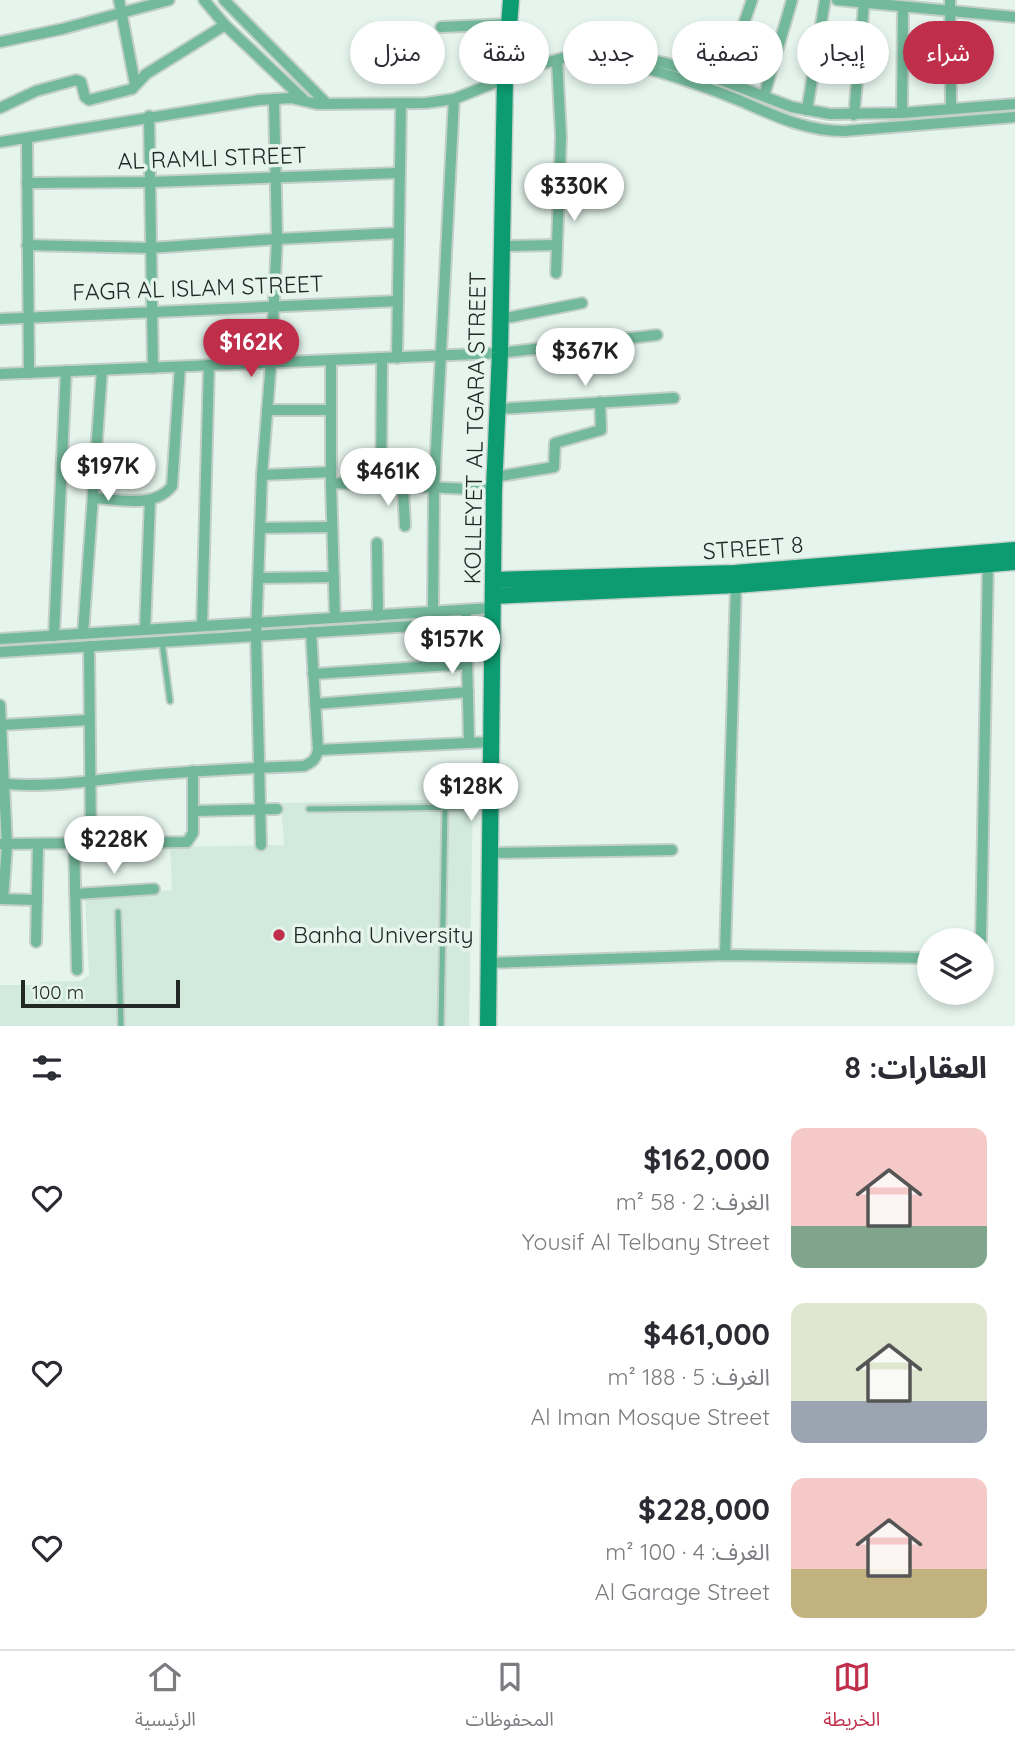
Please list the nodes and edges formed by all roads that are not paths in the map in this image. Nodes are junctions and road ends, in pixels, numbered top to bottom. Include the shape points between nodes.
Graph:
1 (119, 0) edge
2 (169, 0) edge
3 (204, 0) edge
4 (224, 0) edge
5 (511, 0) edge
6 (752, 0) edge
7 (792, 0) edge
8 (825, 0) edge
9 (836, 0) edge
10 (864, 4) junction
11 (950, 5) edge
12 (903, 8) junction
13 (121, 13) junction
14 (1015, 17) edge
15 (509, 21) edge
16 (745, 21) edge
17 (225, 25) junction
18 (0, 42) edge
19 (560, 59) junction
20 (549, 63) edge
21 (672, 64) edge
22 (299, 75) junction
23 (135, 84) junction
24 (490, 84) edge
25 (505, 84) edge
26 (732, 84) edge
27 (290, 86) junction
28 (764, 96) junction
29 (274, 99) junction
30 (303, 99) junction
31 (454, 99) junction
32 (327, 104) junction
33 (1015, 104) edge
34 (401, 105) junction
35 (0, 108) edge
36 (951, 109) junction
37 (807, 110) junction
38 (902, 113) junction
39 (854, 115) junction
40 (149, 116) junction
41 (1015, 117) edge
42 (27, 139) junction
43 (0, 142) edge
44 (398, 173) junction
45 (274, 177) junction
46 (151, 182) junction
47 (27, 183) junction
48 (397, 233) junction
49 (277, 239) junction
50 (27, 244) junction
51 (557, 245) junction
52 (502, 246) junction
53 (150, 248) junction
54 (556, 273) dead end
55 (398, 301) junction
56 (582, 303) dead end
57 (274, 306) junction
58 (152, 311) junction
59 (27, 316) junction
60 (0, 319) edge
61 (501, 319) junction
62 (657, 335) dead end
63 (500, 353) junction
64 (443, 356) junction
65 (382, 358) junction
66 (397, 358) junction
67 (331, 360) junction
68 (271, 363) junction
69 (209, 365) junction
70 (180, 367) junction
71 (153, 368) junction
72 (102, 370) junction
73 (66, 371) junction
74 (29, 373) junction
75 (0, 374) edge
76 (674, 398) dead end
77 (600, 402) junction
78 (498, 409) junction
79 (267, 410) junction
80 (331, 410) junction
81 (262, 475) junction
82 (331, 478) junction
83 (495, 483) junction
84 (381, 485) junction
85 (402, 488) junction
86 (434, 488) junction
87 (93, 498) junction
88 (150, 500) junction
89 (405, 526) dead end
90 (332, 527) junction
91 (261, 528) junction
92 (377, 543) dead end
93 (1015, 550) edge
94 (1015, 562) edge
95 (988, 564) junction
96 (791, 574) junction
97 (334, 577) junction
98 (259, 578) junction
99 (736, 584) junction
100 (492, 601) junction
101 (466, 610) junction
102 (433, 612) junction
103 (378, 615) junction
104 (335, 618) junction
105 (257, 623) junction
106 (466, 623) junction
107 (202, 626) junction
108 (145, 630) junction
109 (311, 632) junction
110 (83, 634) junction
111 (54, 636) junction
112 (256, 636) junction
113 (0, 639) edge
114 (162, 642) junction
115 (89, 646) junction
116 (0, 652) edge
117 (467, 664) junction
118 (313, 674) junction
119 (468, 692) junction
120 (170, 701) dead end
121 (315, 704) junction
122 (0, 705) edge
123 (89, 720) junction
124 (1, 725) edge
125 (490, 741) junction
126 (469, 742) junction
127 (318, 750) junction
128 (259, 768) junction
129 (193, 771) junction
130 (91, 780) junction
131 (2, 783) edge
132 (473, 807) dead end
133 (445, 808) junction
134 (260, 809) junction
135 (277, 809) dead end
136 (309, 809) dead end
137 (194, 811) junction
138 (74, 843) junction
139 (92, 844) junction
140 (4, 845) edge
141 (261, 845) dead end
142 (38, 846) junction
143 (672, 850) dead end
144 (489, 853) junction
145 (154, 889) dead end
146 (75, 894) junction
147 (1, 899) edge
148 (37, 900) junction
149 (118, 912) dead end
150 (981, 928) edge
151 (36, 942) dead end
152 (725, 955) junction
153 (917, 958) edge
154 (488, 963) junction
155 (77, 971) dead end
156 (121, 1026) edge
157 (441, 1026) edge
158 (488, 1026) edge

1 - 13 street
2 - 13 street
3 - 17 street
4 - 22 street
5 - 15 street, KOLLEYET AL TGARA STREET
6 - 16 street
7 - 28 street
8 - 37 street
9 - 10 street
10 - 12 street
10 - 39 street
11 - 12 street
11 - 14 street via 966,13
11 - 36 street
12 - 38 street
13 - 18 street
13 - 23 street
17 - 23 street
17 - 27 street
19 - 20 street
19 - 21 street via 586,52 626,54
19 - 41 street via 657,71 818,130
19 - 51 street
22 - 27 street via 298,83
22 - 32 street
23 - 35 street via 92,101 76,80 36,91
24 - 31 street
25 - 52 street, KOLLEYET AL TGARA STREET
26 - 28 street
27 - 30 street
28 - 37 street
29 - 30 street
29 - 40 street
29 - 45 street
30 - 32 street
31 - 34 street
31 - 64 street
32 - 34 street
33 - 36 street
34 - 44 street
36 - 38 street
37 - 39 street
38 - 39 street
40 - 42 street
40 - 46 street
42 - 43 street
42 - 47 street
44 - 45 street, AL RAMLI STREET
44 - 48 street
45 - 46 street, AL RAMLI STREET
45 - 49 street
46 - 47 street, AL RAMLI STREET
46 - 53 street
47 - 50 street
48 - 49 street
48 - 55 street
49 - 53 street
49 - 57 street
50 - 53 street
50 - 59 street
51 - 52 street
51 - 54 street
52 - 61 street, KOLLEYET AL TGARA STREET
53 - 58 street
55 - 57 street, FAGR AL ISLAM STREET
55 - 66 street
56 - 61 street
57 - 58 street, FAGR AL ISLAM STREET
57 - 68 street
58 - 59 street, FAGR AL ISLAM STREET
58 - 71 street
59 - 60 street, FAGR AL ISLAM STREET
59 - 74 street
61 - 63 street, KOLLEYET AL TGARA STREET
62 - 63 street
63 - 64 street
63 - 78 street, KOLLEYET AL TGARA STREET
64 - 66 street
64 - 86 street
65 - 66 street
65 - 67 street
65 - 84 street
67 - 68 street
67 - 80 street
68 - 69 street
68 - 79 street
69 - 70 street
69 - 107 street
70 - 71 street
70 - 88 street via 173,486
71 - 72 street
72 - 73 street
72 - 87 street
73 - 74 street
73 - 111 street
74 - 75 street
76 - 77 street
77 - 78 street
77 - 83 street via 601,430 555,443 554,467
78 - 83 street, KOLLEYET AL TGARA STREET
79 - 80 street
79 - 81 street
80 - 82 street
81 - 82 street
81 - 91 street
82 - 84 street
82 - 90 street
83 - 86 street
83 - 100 street, KOLLEYET AL TGARA STREET
84 - 85 street
85 - 86 street
85 - 89 street
86 - 102 street
87 - 88 street
87 - 110 street
88 - 108 street
90 - 91 street
90 - 97 street
91 - 98 street
92 - 103 street
93 - 96 street, STREET 8
94 - 95 street, STREET 8
95 - 96 street, STREET 8
95 - 150 street
96 - 99 street, STREET 8
96 - 100 street, STREET 8 via 721,574
97 - 98 street
97 - 104 street
98 - 105 street
99 - 100 street, STREET 8
99 - 152 street
100 - 101 street
100 - 106 street
100 - 125 street, KOLLEYET AL TGARA STREET
101 - 102 street
101 - 106 street
102 - 103 street
103 - 104 street
104 - 105 street
105 - 107 street
105 - 112 street
106 - 109 street
106 - 117 street
107 - 108 street
108 - 110 street
109 - 112 street
109 - 118 street
110 - 111 street
111 - 113 street
112 - 114 street
112 - 128 street
114 - 115 street
114 - 120 lane
115 - 116 street
115 - 123 street
117 - 118 street
117 - 119 street
118 - 121 street
119 - 121 street
119 - 126 street
121 - 127 street
122 - 124 street
123 - 124 street
123 - 130 street
124 - 131 street
125 - 126 street
125 - 144 street, KOLLEYET AL TGARA STREET
126 - 127 street
127 - 128 street via 316,758 304,766
128 - 129 street
128 - 134 street
129 - 130 street
129 - 137 street
130 - 131 street
130 - 139 street
131 - 140 street
132 - 133 lane
133 - 136 lane
133 - 157 lane
134 - 135 street
134 - 137 street
134 - 141 street
137 - 139 street via 193,833 181,844
138 - 139 street
138 - 142 street
138 - 146 street
140 - 142 street
140 - 147 street
142 - 148 street
143 - 144 street
144 - 154 street, KOLLEYET AL TGARA STREET
145 - 146 street
146 - 155 street
147 - 148 street
148 - 151 street
149 - 156 lane
152 - 153 street
152 - 154 street
154 - 158 street, KOLLEYET AL TGARA STREET

